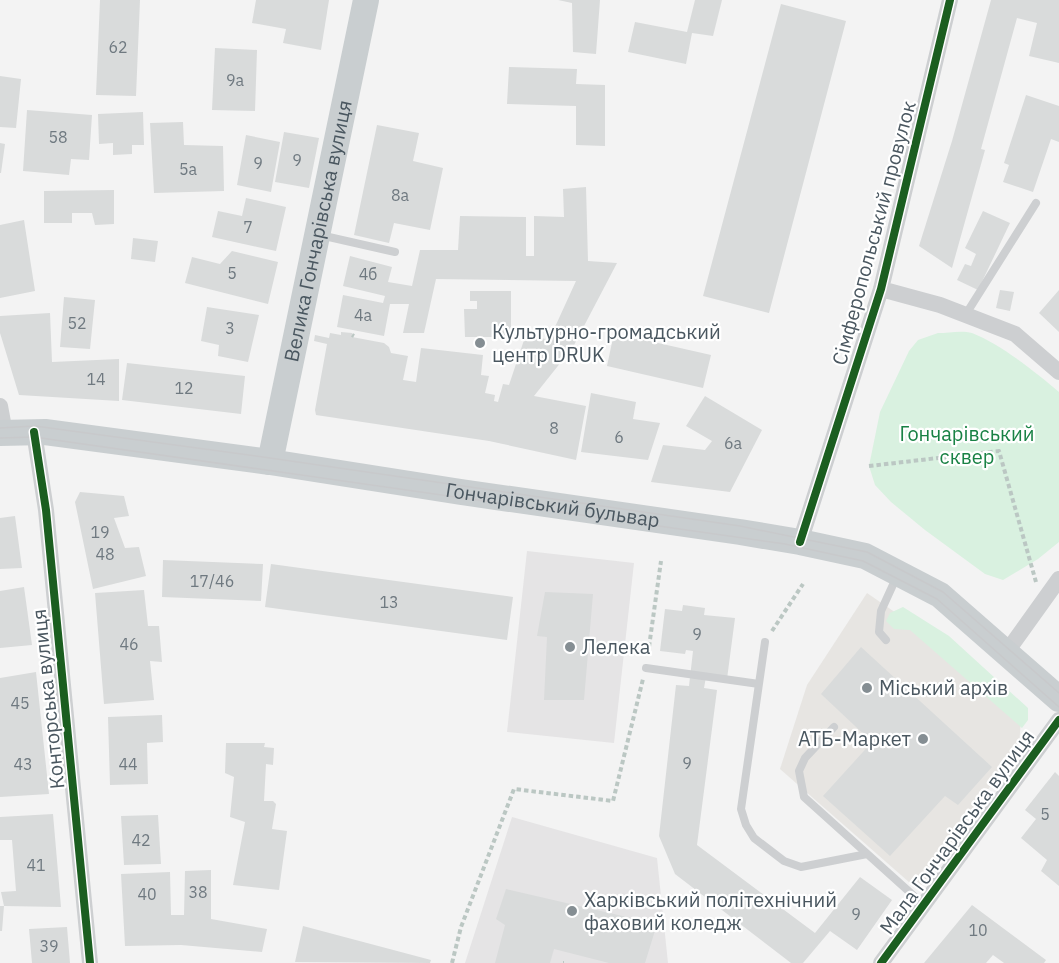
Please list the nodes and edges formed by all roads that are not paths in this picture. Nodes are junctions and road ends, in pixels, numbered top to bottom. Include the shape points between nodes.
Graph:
1 (366, 0) edge
2 (950, 0) edge
3 (1036, 203) dead end
4 (317, 234) junction
5 (395, 252) dead end
6 (881, 289) junction
7 (966, 314) junction
8 (1059, 372) edge
9 (0, 406) edge
10 (34, 432) junction
11 (2, 433) edge
12 (270, 462) junction
13 (800, 542) junction
14 (899, 573) junction
15 (1059, 579) edge
16 (886, 640) dead end
17 (765, 642) road end
18 (1006, 653) junction
19 (646, 668) road end
20 (759, 684) junction
21 (1059, 699) edge
22 (1059, 720) edge
23 (834, 727) dead end
24 (867, 854) junction
25 (924, 905) junction
26 (90, 963) edge
27 (881, 963) edge

1 - 4 main road, Велика Гончарівська вулиця
2 - 6 street, Сімферопольський провулок
3 - 7 lane
4 - 5 lane
4 - 12 main road, Велика Гончарівська вулиця
6 - 7 street
6 - 13 street, Сімферопольський провулок
7 - 8 street via 1015,334
9 - 11 street
10 - 11 main road, Гончарівський бульвар
10 - 12 main road, Гончарівський бульвар
10 - 26 street, Конторська вулиця via 46,510
12 - 13 main road, Гончарівський бульвар
13 - 14 main road, Гончарівський бульвар via 865,556
14 - 16 lane via 881,611 879,632
14 - 18 main road, Гончарівський бульвар via 940,595
15 - 18 street
17 - 20 lane
18 - 21 main road, Гончарівський бульвар
19 - 20 lane
20 - 24 lane via 741,809 754,838 784,861 801,867
22 - 25 street, Мала Гончарівська вулиця
23 - 24 lane via 805,758 799,771 804,798
24 - 25 lane
25 - 27 street, Мала Гончарівська вулиця

